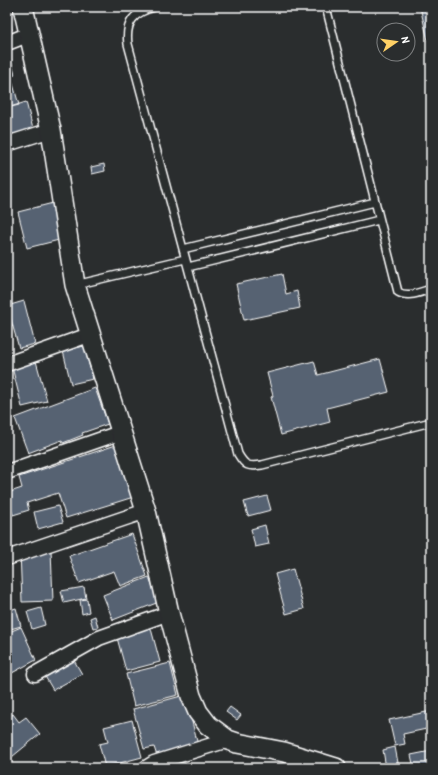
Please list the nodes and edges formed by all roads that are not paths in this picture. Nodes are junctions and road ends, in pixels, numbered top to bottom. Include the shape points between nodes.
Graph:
1 (23, 7) edge
2 (155, 7) edge
3 (326, 7) edge
4 (30, 34) junction
5 (7, 43) edge
6 (51, 130) junction
7 (7, 144) edge
8 (375, 202) junction
9 (379, 220) junction
10 (183, 248) junction
11 (186, 259) junction
12 (188, 267) junction
13 (75, 286) junction
14 (431, 290) edge
15 (90, 335) junction
16 (7, 364) edge
17 (431, 422) edge
18 (122, 432) junction
19 (7, 472) edge
20 (146, 511) junction
21 (7, 558) edge
22 (169, 613) junction
23 (35, 674) dead end
24 (228, 740) junction
25 (146, 768) edge
26 (336, 768) edge

1 - 4 main road
2 - 10 lane via 143,10 132,19 126,32
3 - 8 lane
4 - 5 street
4 - 6 main road
6 - 7 street
6 - 13 main road
8 - 9 lane
8 - 10 lane
9 - 12 lane
9 - 14 lane via 398,292 403,296
10 - 11 lane
11 - 12 lane
11 - 13 lane
12 - 17 lane via 238,454 244,462 251,466 262,465
13 - 15 main road
15 - 16 street
15 - 18 main road
18 - 19 street
18 - 20 main road
20 - 21 street
20 - 22 main road
22 - 23 street via 99,638
22 - 24 main road via 191,696 198,712 208,725
24 - 25 street via 154,763
24 - 26 main road via 284,752

